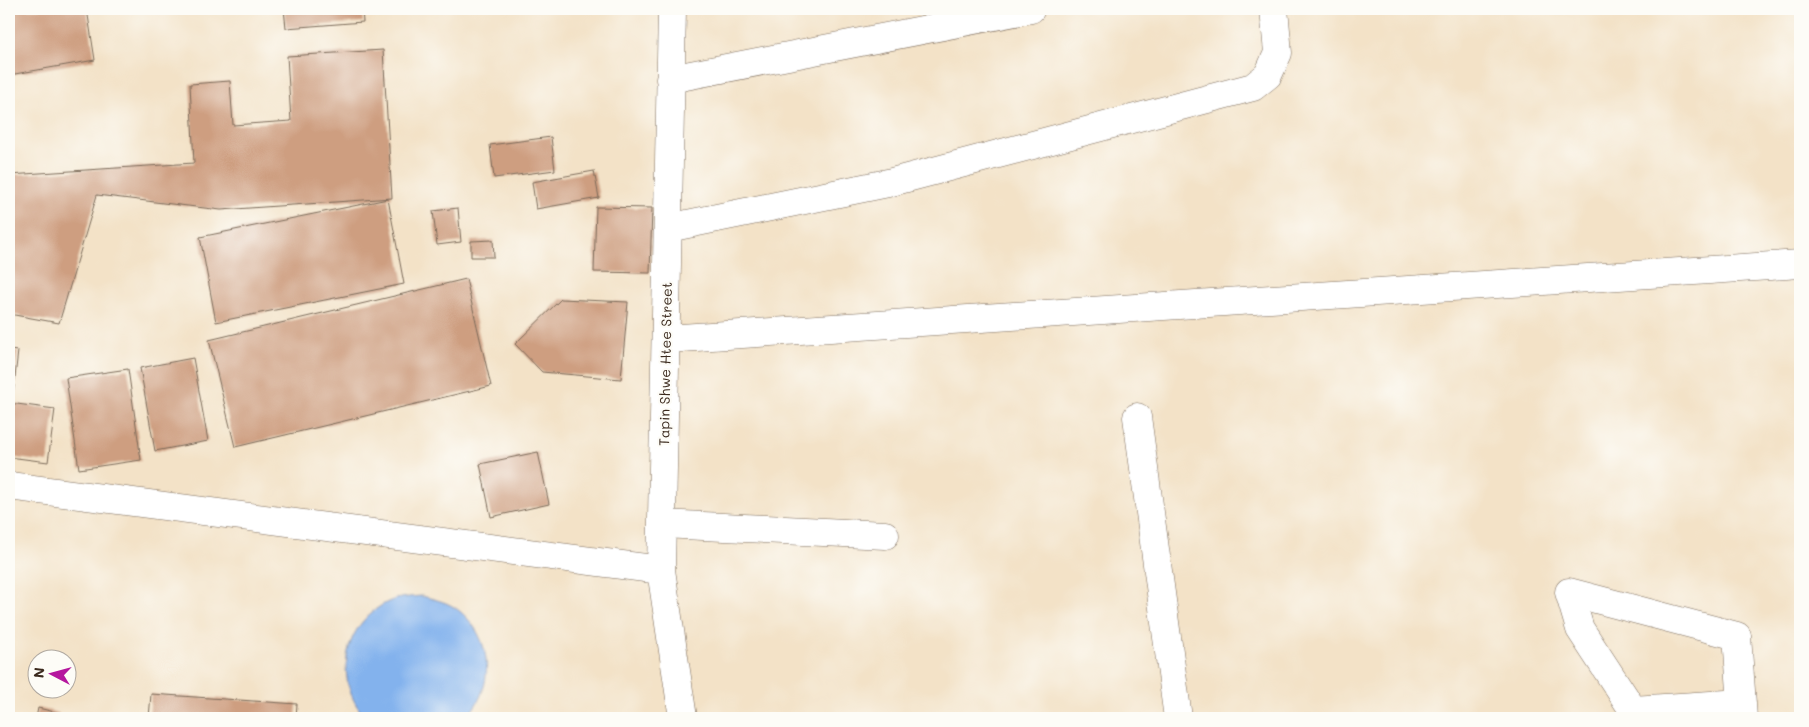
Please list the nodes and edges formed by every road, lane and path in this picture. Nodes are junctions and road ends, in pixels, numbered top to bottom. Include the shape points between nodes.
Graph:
1 (672, 9) edge
2 (1032, 9) edge
3 (1274, 9) edge
4 (670, 79) junction
5 (668, 228) junction
6 (1800, 264) edge
7 (666, 339) junction
8 (1138, 417) dead end
9 (9, 486) edge
10 (662, 524) junction
11 (885, 534) dead end
12 (661, 570) junction
13 (1742, 711) edge
14 (683, 718) edge
15 (1178, 718) edge

1 - 4 street, Tapin Shwe Htee Street
2 - 4 street
3 - 5 street via 1278,53 1268,76 1253,87 888,183
4 - 5 street, Tapin Shwe Htee Street
5 - 7 street, Tapin Shwe Htee Street
6 - 7 street
7 - 10 street, Tapin Shwe Htee Street
8 - 15 street
9 - 12 street
10 - 11 street
10 - 12 street, Tapin Shwe Htee Street
12 - 14 street, Tapin Shwe Htee Street
13 - 13 street via 1737,636 1569,592 1580,629 1633,710

